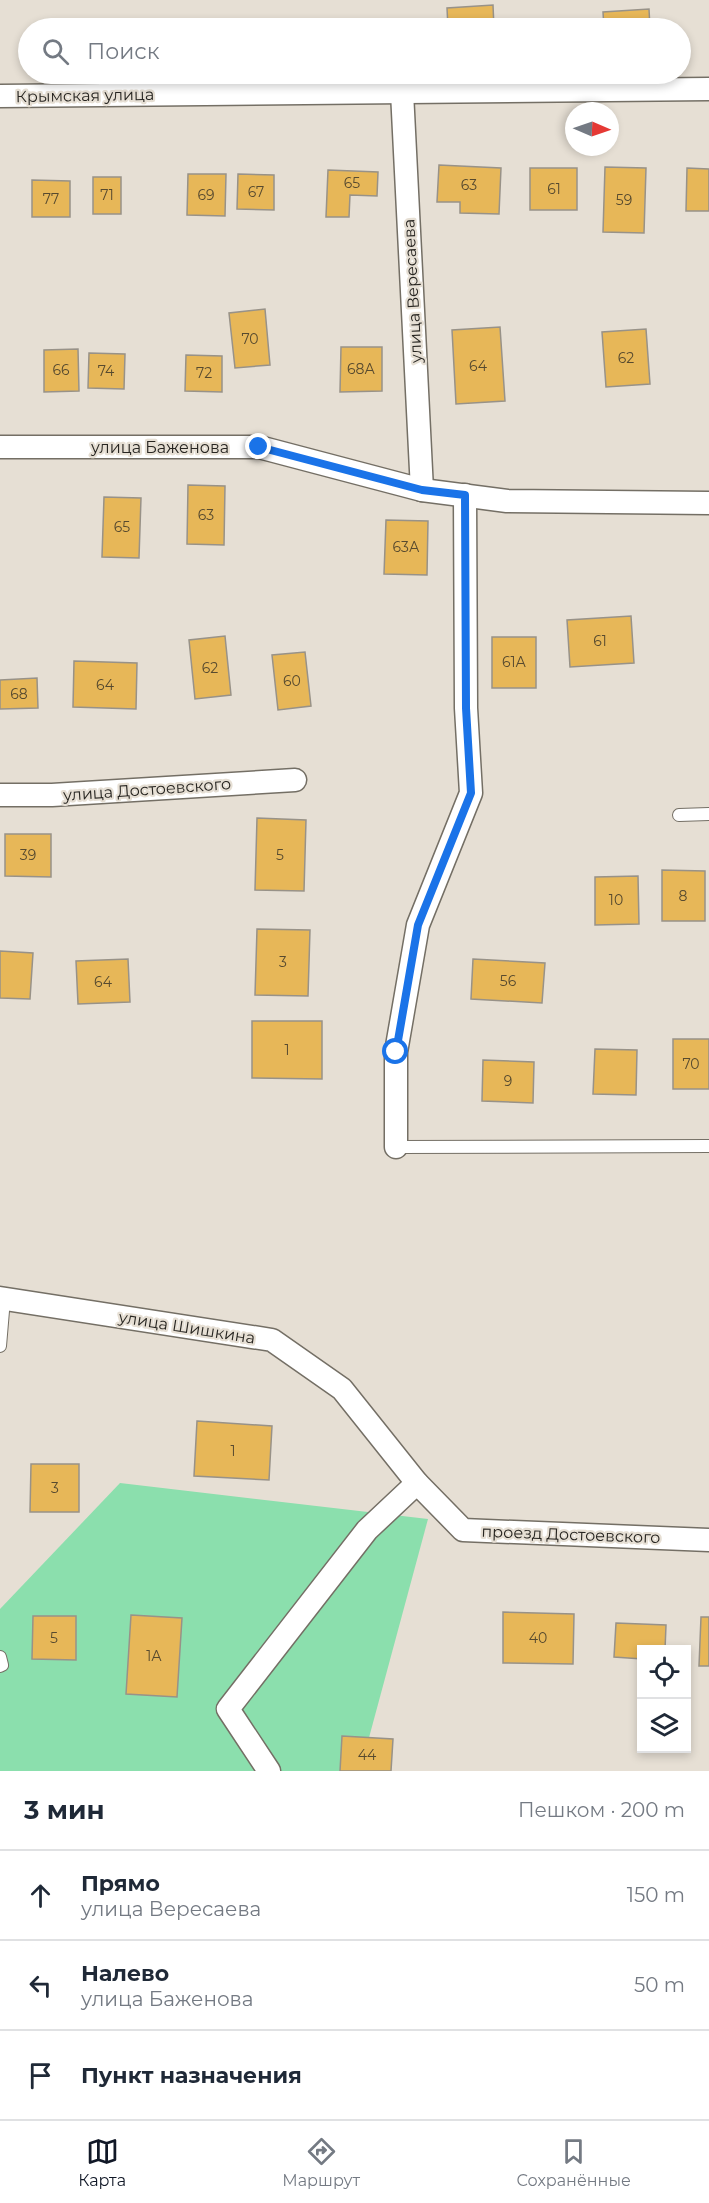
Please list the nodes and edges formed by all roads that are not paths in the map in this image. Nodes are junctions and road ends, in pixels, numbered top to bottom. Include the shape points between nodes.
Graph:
1 (709, 89) edge
2 (402, 92) junction
3 (0, 96) edge
4 (0, 447) edge
5 (422, 490) junction
6 (465, 495) junction
7 (709, 503) edge
8 (295, 780) dead end
9 (0, 795) edge
10 (709, 814) edge
11 (679, 815) dead end
12 (709, 1146) edge
13 (396, 1147) joint
14 (2, 1298) edge
15 (0, 1346) edge
16 (417, 1483) junction
17 (709, 1540) edge
18 (0, 1657) edge
19 (0, 1666) edge
20 (269, 1771) edge

1 - 2 street, Крымская улица
2 - 3 street, Крымская улица
2 - 5 street, улица Вересаева
4 - 5 street, улица Баженова via 259,447
5 - 6 street, улица Баженова
6 - 7 street, улица Баженова via 507,501
6 - 13 street via 466,708 471,793 418,925 396,1052
8 - 9 street, улица Достоевского
10 - 11 lane
12 - 13 lane
14 - 15 lane, улица Шишкина
14 - 16 street, улица Шишкина via 272,1340 342,1389
16 - 17 street, проезд Достоевского via 463,1530
16 - 20 street via 367,1530 228,1709
18 - 19 lane

